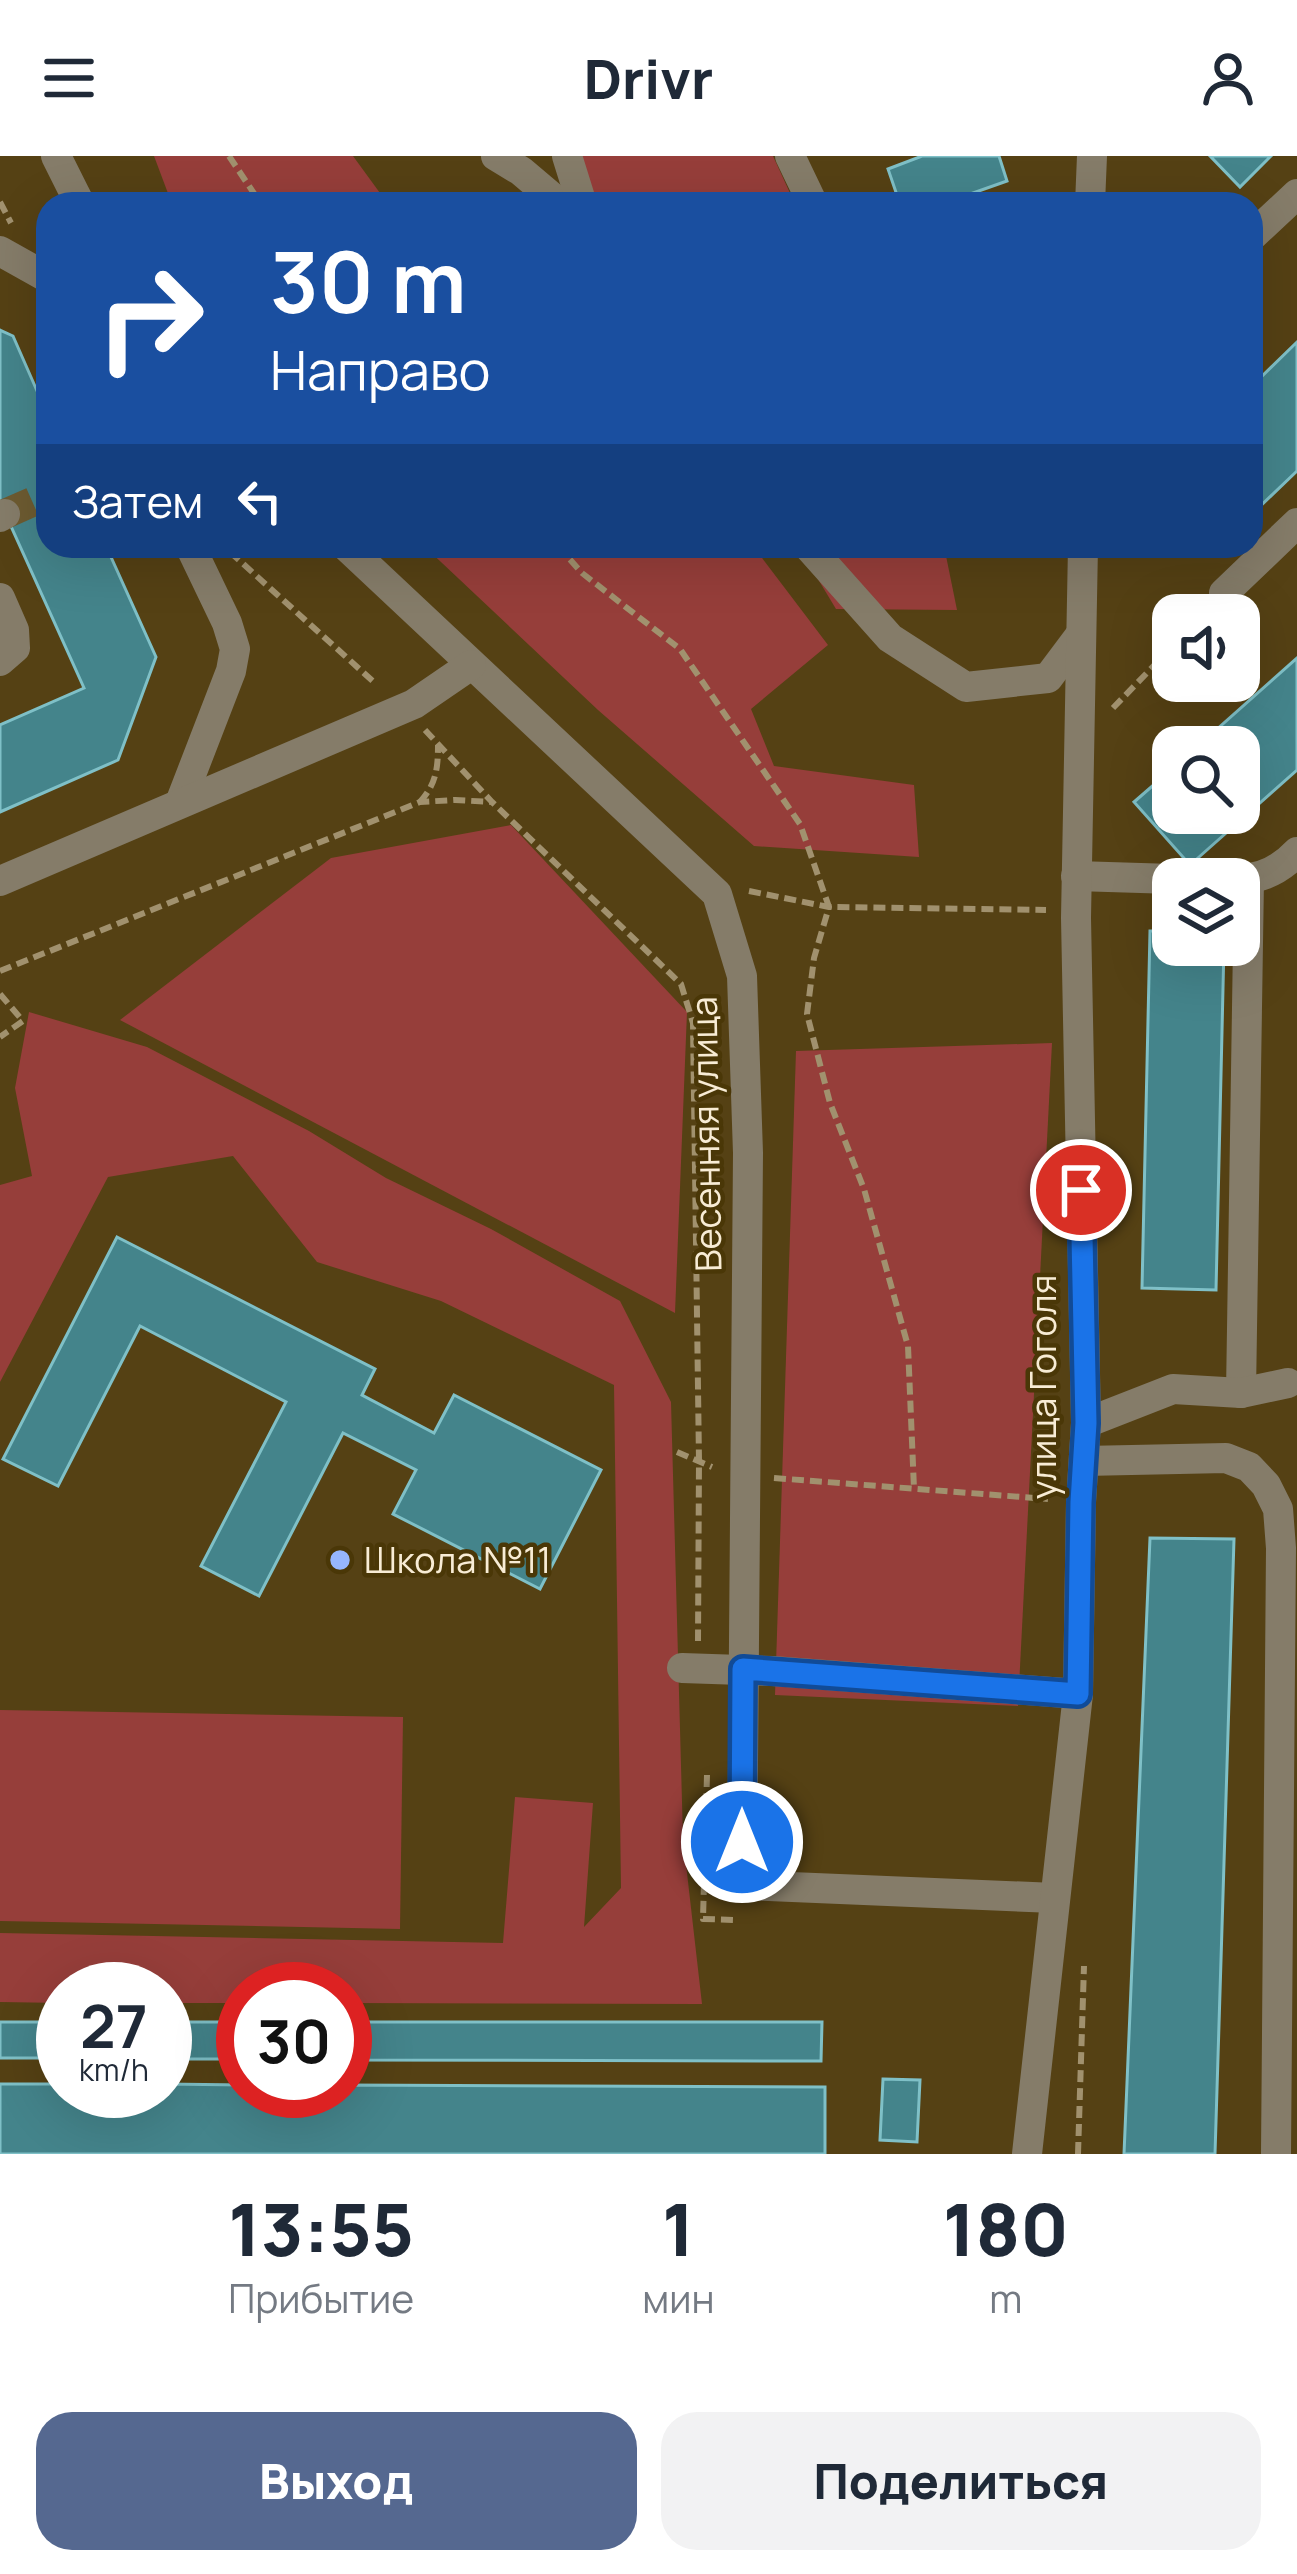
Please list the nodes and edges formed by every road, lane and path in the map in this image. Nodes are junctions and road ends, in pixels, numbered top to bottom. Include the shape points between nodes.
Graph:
1 (56, 156) edge
2 (229, 156) edge
3 (496, 156) edge
4 (567, 156) edge
5 (790, 156) edge
6 (1092, 156) edge
7 (74, 192) edge
8 (253, 192) edge
9 (546, 192) edge
10 (578, 192) edge
11 (807, 192) edge
12 (1090, 192) edge
13 (1297, 194) edge
14 (1263, 226) edge
15 (0, 251) edge
16 (36, 271) edge
17 (1297, 523) edge
18 (1263, 556) edge
19 (196, 558) edge
20 (236, 558) edge
21 (359, 558) edge
22 (569, 558) edge
23 (819, 558) edge
24 (1080, 558) edge
25 (1260, 558) edge
26 (1224, 593) dead end
27 (0, 598) edge
28 (1081, 634) junction
29 (0, 661) edge
30 (471, 664) junction
31 (1152, 668) edge
32 (404, 708) junction
33 (1104, 717) dead end
34 (438, 744) junction
35 (420, 802) junction
36 (492, 802) junction
37 (180, 803) junction
38 (1297, 852) edge
39 (1260, 874) edge
40 (1076, 876) junction
41 (1152, 879) edge
42 (0, 881) edge
43 (717, 894) junction
44 (829, 907) junction
45 (1076, 911) junction
46 (1243, 966) edge
47 (0, 971) edge
48 (0, 994) edge
49 (0, 1036) edge
50 (1288, 1383) dead end
51 (1241, 1393) junction
52 (1086, 1423) junction
53 (677, 1452) dead end
54 (699, 1461) junction
55 (1084, 1461) junction
56 (712, 1466) dead end
57 (763, 1478) dead end
58 (914, 1489) junction
59 (1052, 1500) dead end
60 (690, 1668) joint
61 (743, 1669) junction
62 (1078, 1694) junction
63 (1054, 1898) junction
64 (1028, 2154) edge
65 (1276, 2154) edge

1 - 7 street
2 - 8 path
3 - 9 street
4 - 10 street
5 - 11 street
6 - 12 street
13 - 14 street
15 - 16 street
17 - 18 street
19 - 37 street via 235,649
20 - 32 path
21 - 30 street, Весенняя улица
22 - 44 path via 680,649 800,824
23 - 28 street via 890,638 965,687 1048,678
24 - 28 street, улица Гоголя
25 - 26 street
27 - 29 street via 15,648
28 - 40 street, улица Гоголя
30 - 32 street
30 - 43 street, Весенняя улица
31 - 33 path
32 - 34 path
32 - 37 street
34 - 35 path via 438,771
34 - 36 path
35 - 36 path
35 - 47 path
36 - 54 path via 681,984 693,1023
37 - 42 street
38 - 39 street
40 - 41 street
40 - 45 street, улица Гоголя
43 - 44 path via 731,887
43 - 61 street, Весенняя улица via 742,976 748,1153
44 - 45 path
44 - 58 path via 807,1014 908,1346
45 - 52 street, улица Гоголя
46 - 51 street
48 - 49 path via 23,1021
50 - 51 street
51 - 52 street via 1174,1388
52 - 55 street, улица Гоголя
53 - 54 path
54 - 56 path
54 - 60 path
55 - 62 street, улица Гоголя
55 - 65 street via 1226,1458 1249,1467 1279,1509
57 - 58 path
58 - 59 path
60 - 61 street
61 - 62 street
61 - 63 street, Весенняя улица via 742,1885
62 - 63 street, улица Гоголя
63 - 64 street, улица Гоголя

